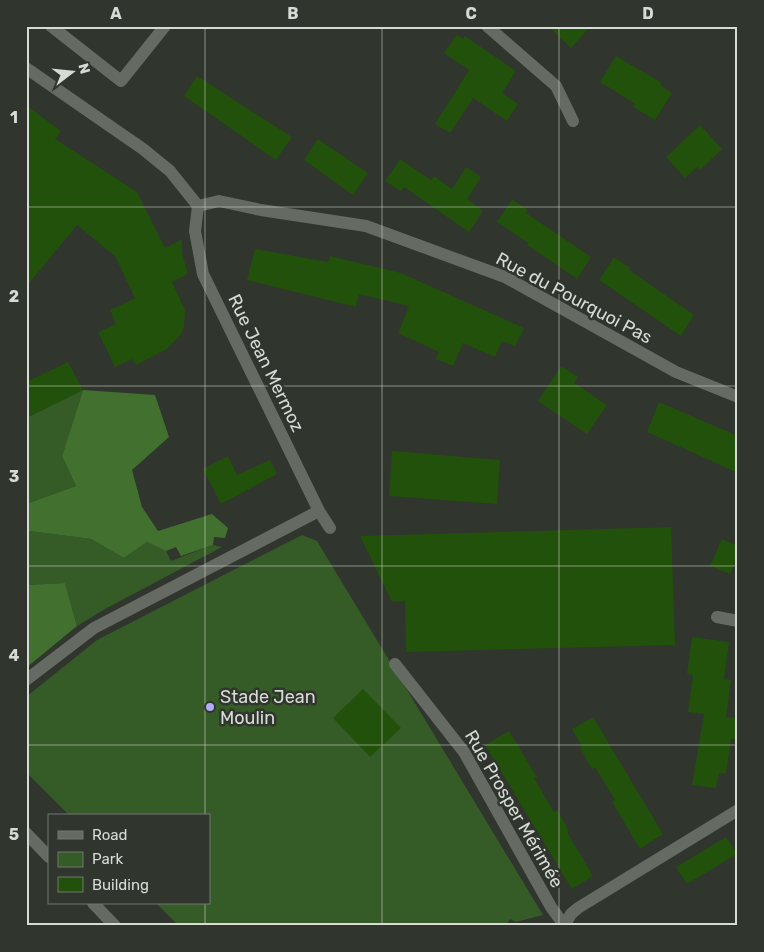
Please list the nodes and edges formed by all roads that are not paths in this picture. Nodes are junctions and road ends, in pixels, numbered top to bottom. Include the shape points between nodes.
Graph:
1 (52, 26) edge
2 (164, 26) edge
3 (487, 26) edge
4 (26, 68) edge
5 (572, 121) dead end
6 (198, 206) junction
7 (738, 397) edge
8 (319, 511) junction
9 (330, 528) dead end
10 (717, 617) dead end
11 (738, 621) edge
12 (394, 664) dead end
13 (26, 680) edge
14 (738, 810) edge
15 (26, 834) edge
16 (48, 856) edge
17 (94, 904) edge
18 (564, 925) edge
19 (115, 926) edge

1 - 2 street via 121,81
3 - 5 street via 556,86
4 - 6 street via 143,148 170,171
6 - 7 street, Rue du Pourquoi Pas via 218,201 366,226 505,277 676,372
6 - 8 street, Rue Jean Mermoz via 195,231 203,274
8 - 9 street, Rue Jean Mermoz
8 - 13 street via 94,628
10 - 11 street
12 - 18 street, Rue Prosper Mérimée via 464,752
14 - 18 street, Rue Prosper Mérimée via 578,908
15 - 16 street
17 - 19 street

